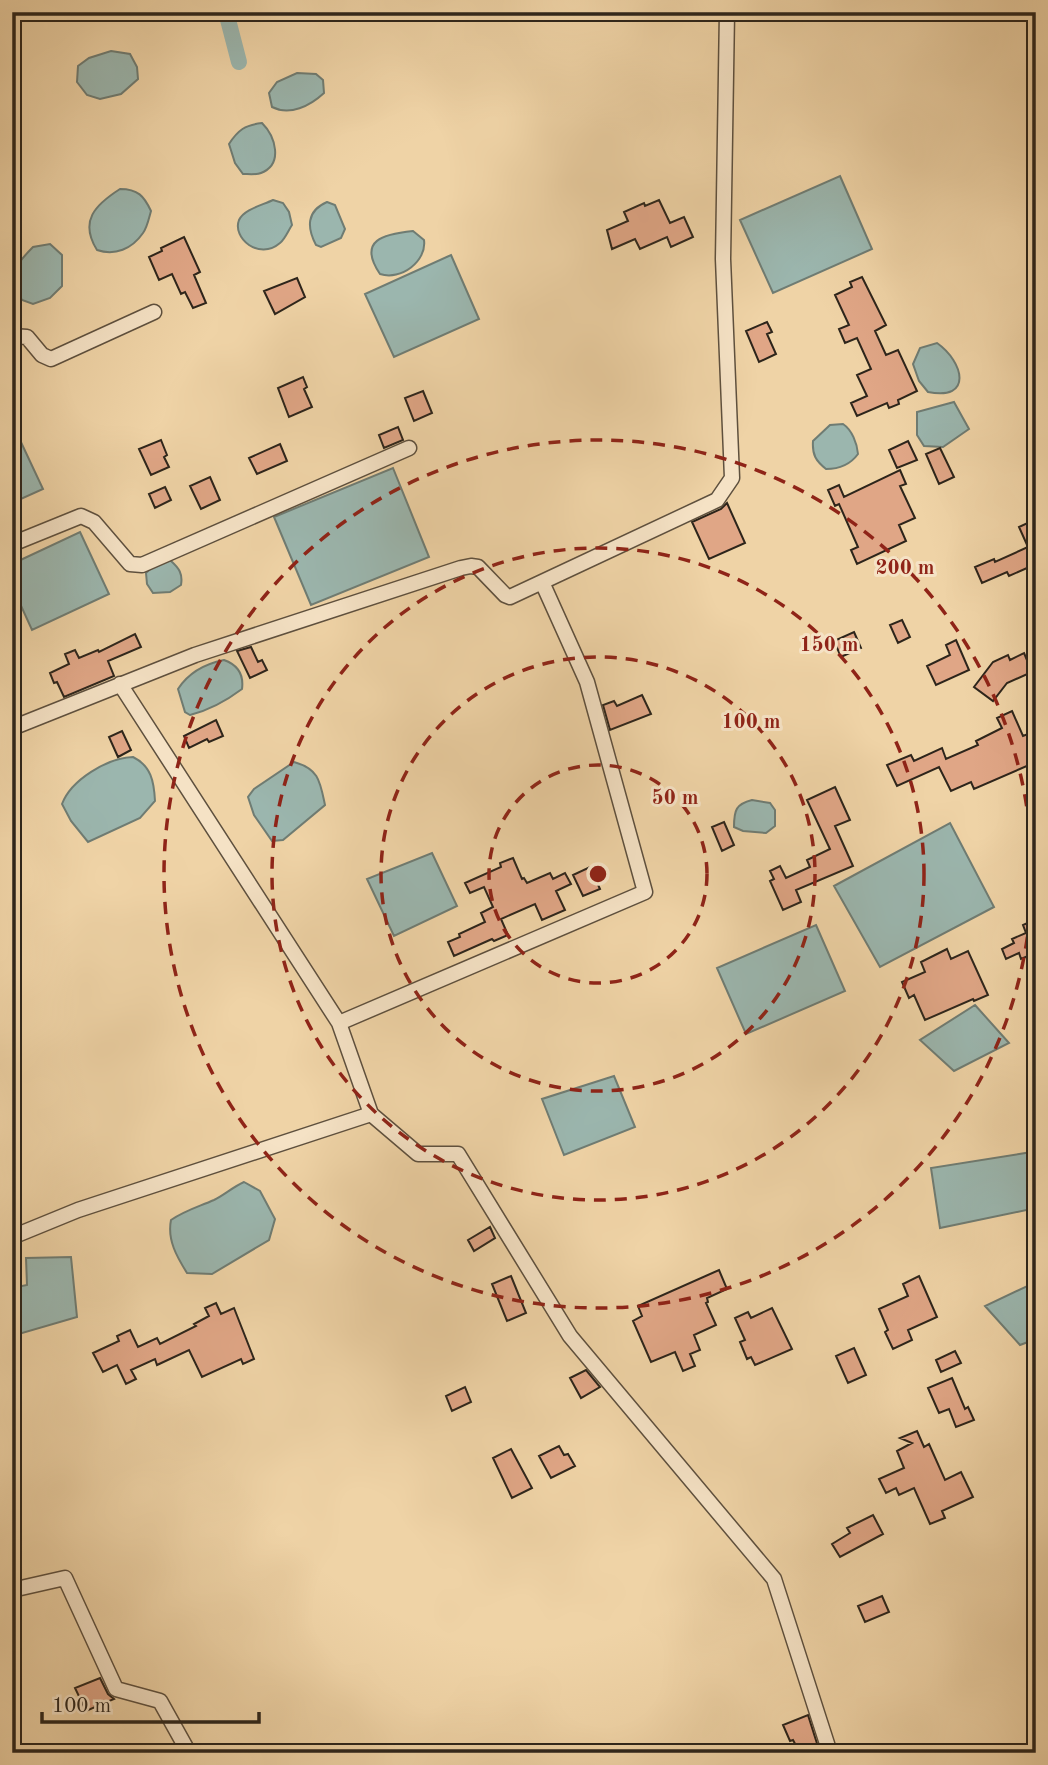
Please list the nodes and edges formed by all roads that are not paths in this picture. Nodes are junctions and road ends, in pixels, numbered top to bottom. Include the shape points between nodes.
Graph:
1 (727, 12) edge
2 (154, 312) dead end
3 (12, 335) edge
4 (409, 448) dead end
5 (12, 544) edge
6 (542, 582) junction
7 (120, 684) junction
8 (12, 727) edge
9 (339, 1023) junction
10 (371, 1114) junction
11 (12, 1237) edge
12 (12, 1590) edge
13 (189, 1753) edge
14 (830, 1753) edge

1 - 6 street via 723,259 732,478 717,500
2 - 3 street via 51,359 27,337
4 - 5 street via 142,565 130,564 94,522 81,516
6 - 7 street via 505,596 478,567 471,566 195,654
6 - 9 street via 587,682 645,892
7 - 8 street
7 - 9 street
9 - 10 street
10 - 11 street via 78,1210
10 - 14 street via 418,1154 458,1154 570,1336 774,1578
12 - 13 street via 65,1578 117,1689 160,1701

